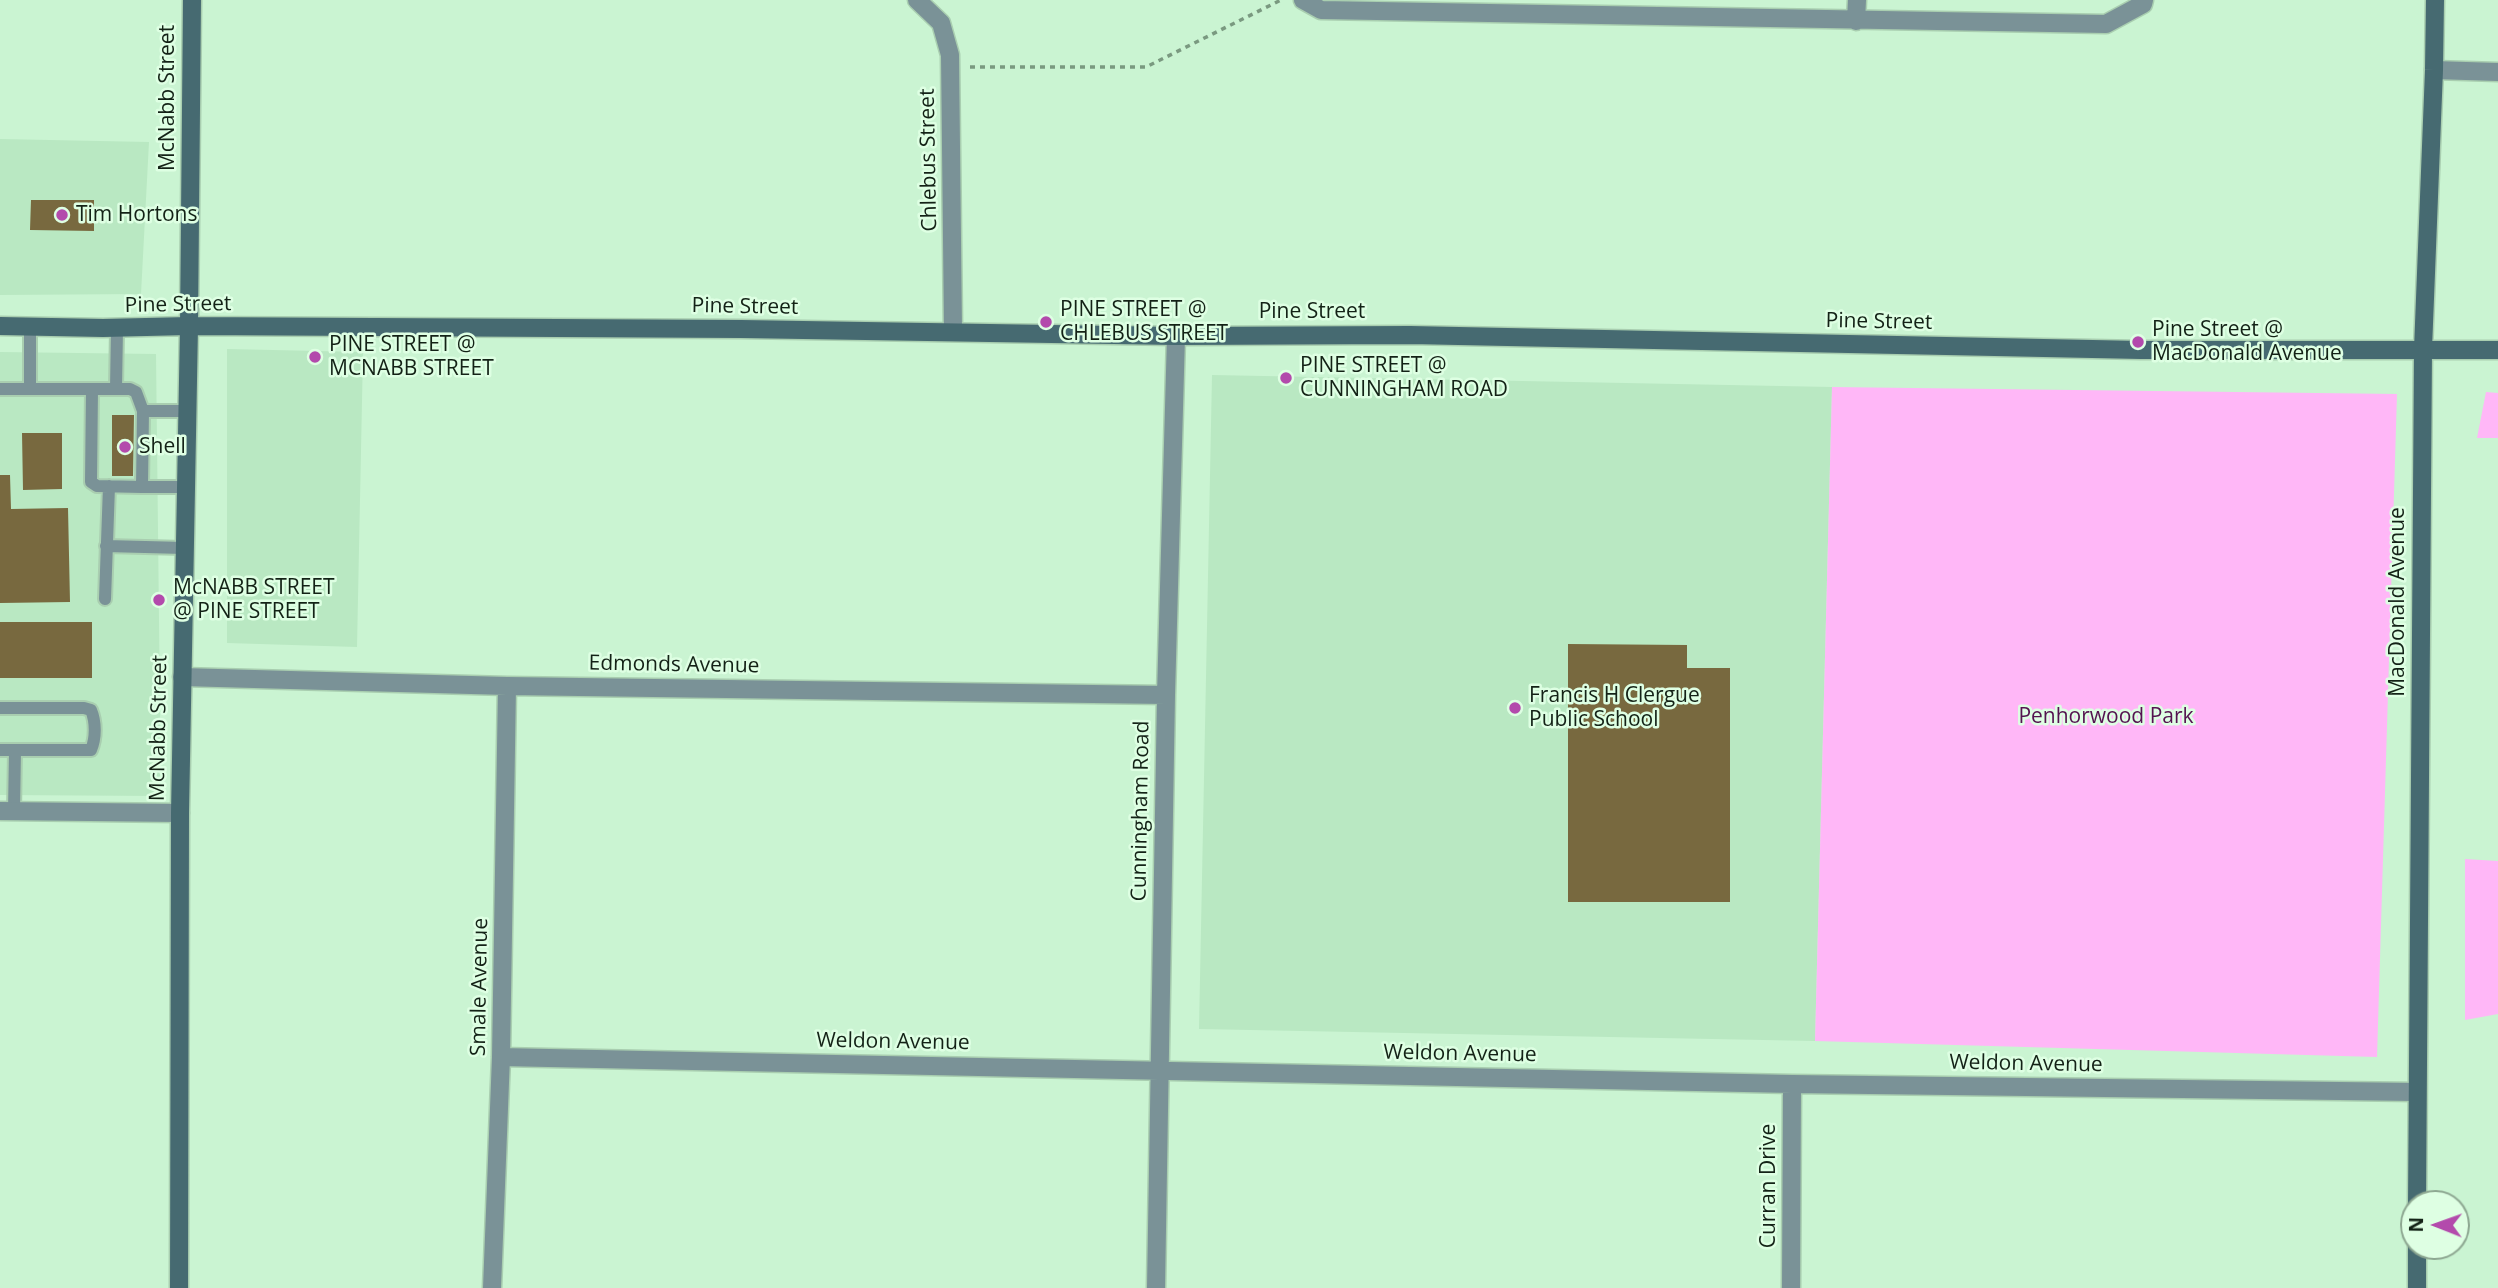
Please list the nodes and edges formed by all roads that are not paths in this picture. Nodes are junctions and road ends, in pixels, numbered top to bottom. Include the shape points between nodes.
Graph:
1 (192, 0) edge
2 (917, 0) edge
3 (1303, 0) edge
4 (1857, 0) edge
5 (2144, 0) edge
6 (2435, 0) edge
7 (1572, 6) edge
8 (1856, 21) junction
9 (2434, 70) junction
10 (2498, 72) edge
11 (0, 326) edge
12 (30, 326) junction
13 (189, 326) junction
14 (117, 328) junction
15 (953, 331) junction
16 (1176, 336) junction
17 (2423, 349) junction
18 (2498, 350) edge
19 (0, 389) edge
20 (30, 389) junction
21 (92, 389) junction
22 (116, 389) junction
23 (143, 411) junction
24 (187, 411) junction
25 (108, 486) junction
26 (142, 487) junction
27 (186, 487) junction
28 (106, 546) junction
29 (184, 548) junction
30 (105, 599) dead end
31 (182, 677) junction
32 (507, 686) junction
33 (1166, 695) junction
34 (0, 708) edge
35 (0, 750) edge
36 (15, 750) junction
37 (7, 811) edge
38 (180, 813) junction
39 (501, 1058) junction
40 (1158, 1070) junction
41 (1792, 1084) junction
42 (2417, 1092) junction
43 (2417, 1190) edge
44 (2417, 1260) edge
45 (179, 1288) edge
46 (492, 1288) edge
47 (1156, 1288) edge
48 (1791, 1288) edge
49 (2417, 1288) edge

1 - 13 street, McNabb Street
2 - 15 street, Chlebus Street via 941,23 950,55
3 - 7 street via 1321,10
4 - 8 street
5 - 8 street via 2106,24
6 - 9 street, MacDonald Avenue
7 - 8 street
9 - 10 street
9 - 17 street, MacDonald Avenue
11 - 12 street, Pine Street
12 - 14 street, Pine Street
12 - 20 lane
13 - 14 street, Pine Street
13 - 15 street, Pine Street
13 - 24 street, McNabb Street
14 - 22 lane
15 - 16 street, Pine Street
16 - 17 street, Pine Street via 1410,335 2141,350
16 - 33 street, Cunningham Road
17 - 18 street, Pine Street
17 - 42 street, MacDonald Avenue
19 - 20 lane
20 - 21 lane
21 - 22 lane
21 - 25 lane via 91,482
22 - 23 lane via 136,392
23 - 24 lane
23 - 26 lane
24 - 27 street, McNabb Street
25 - 26 lane
25 - 28 lane
26 - 27 lane
27 - 29 street, McNabb Street
28 - 29 lane
28 - 30 lane
29 - 31 street, McNabb Street
31 - 32 street, Edmonds Avenue
31 - 38 street, McNabb Street
32 - 33 street, Edmonds Avenue
32 - 39 street, Smale Avenue
33 - 40 street, Cunningham Road
34 - 36 lane via 92,710 91,750
35 - 36 lane
36 - 37 lane
37 - 38 street
38 - 45 street, McNabb Street
39 - 40 street, Weldon Avenue
39 - 46 street, Smale Avenue
40 - 41 street, Weldon Avenue
40 - 47 street, Cunningham Road
41 - 42 street, Weldon Avenue
41 - 48 street, Curran Drive
42 - 43 street, MacDonald Avenue
44 - 49 street

